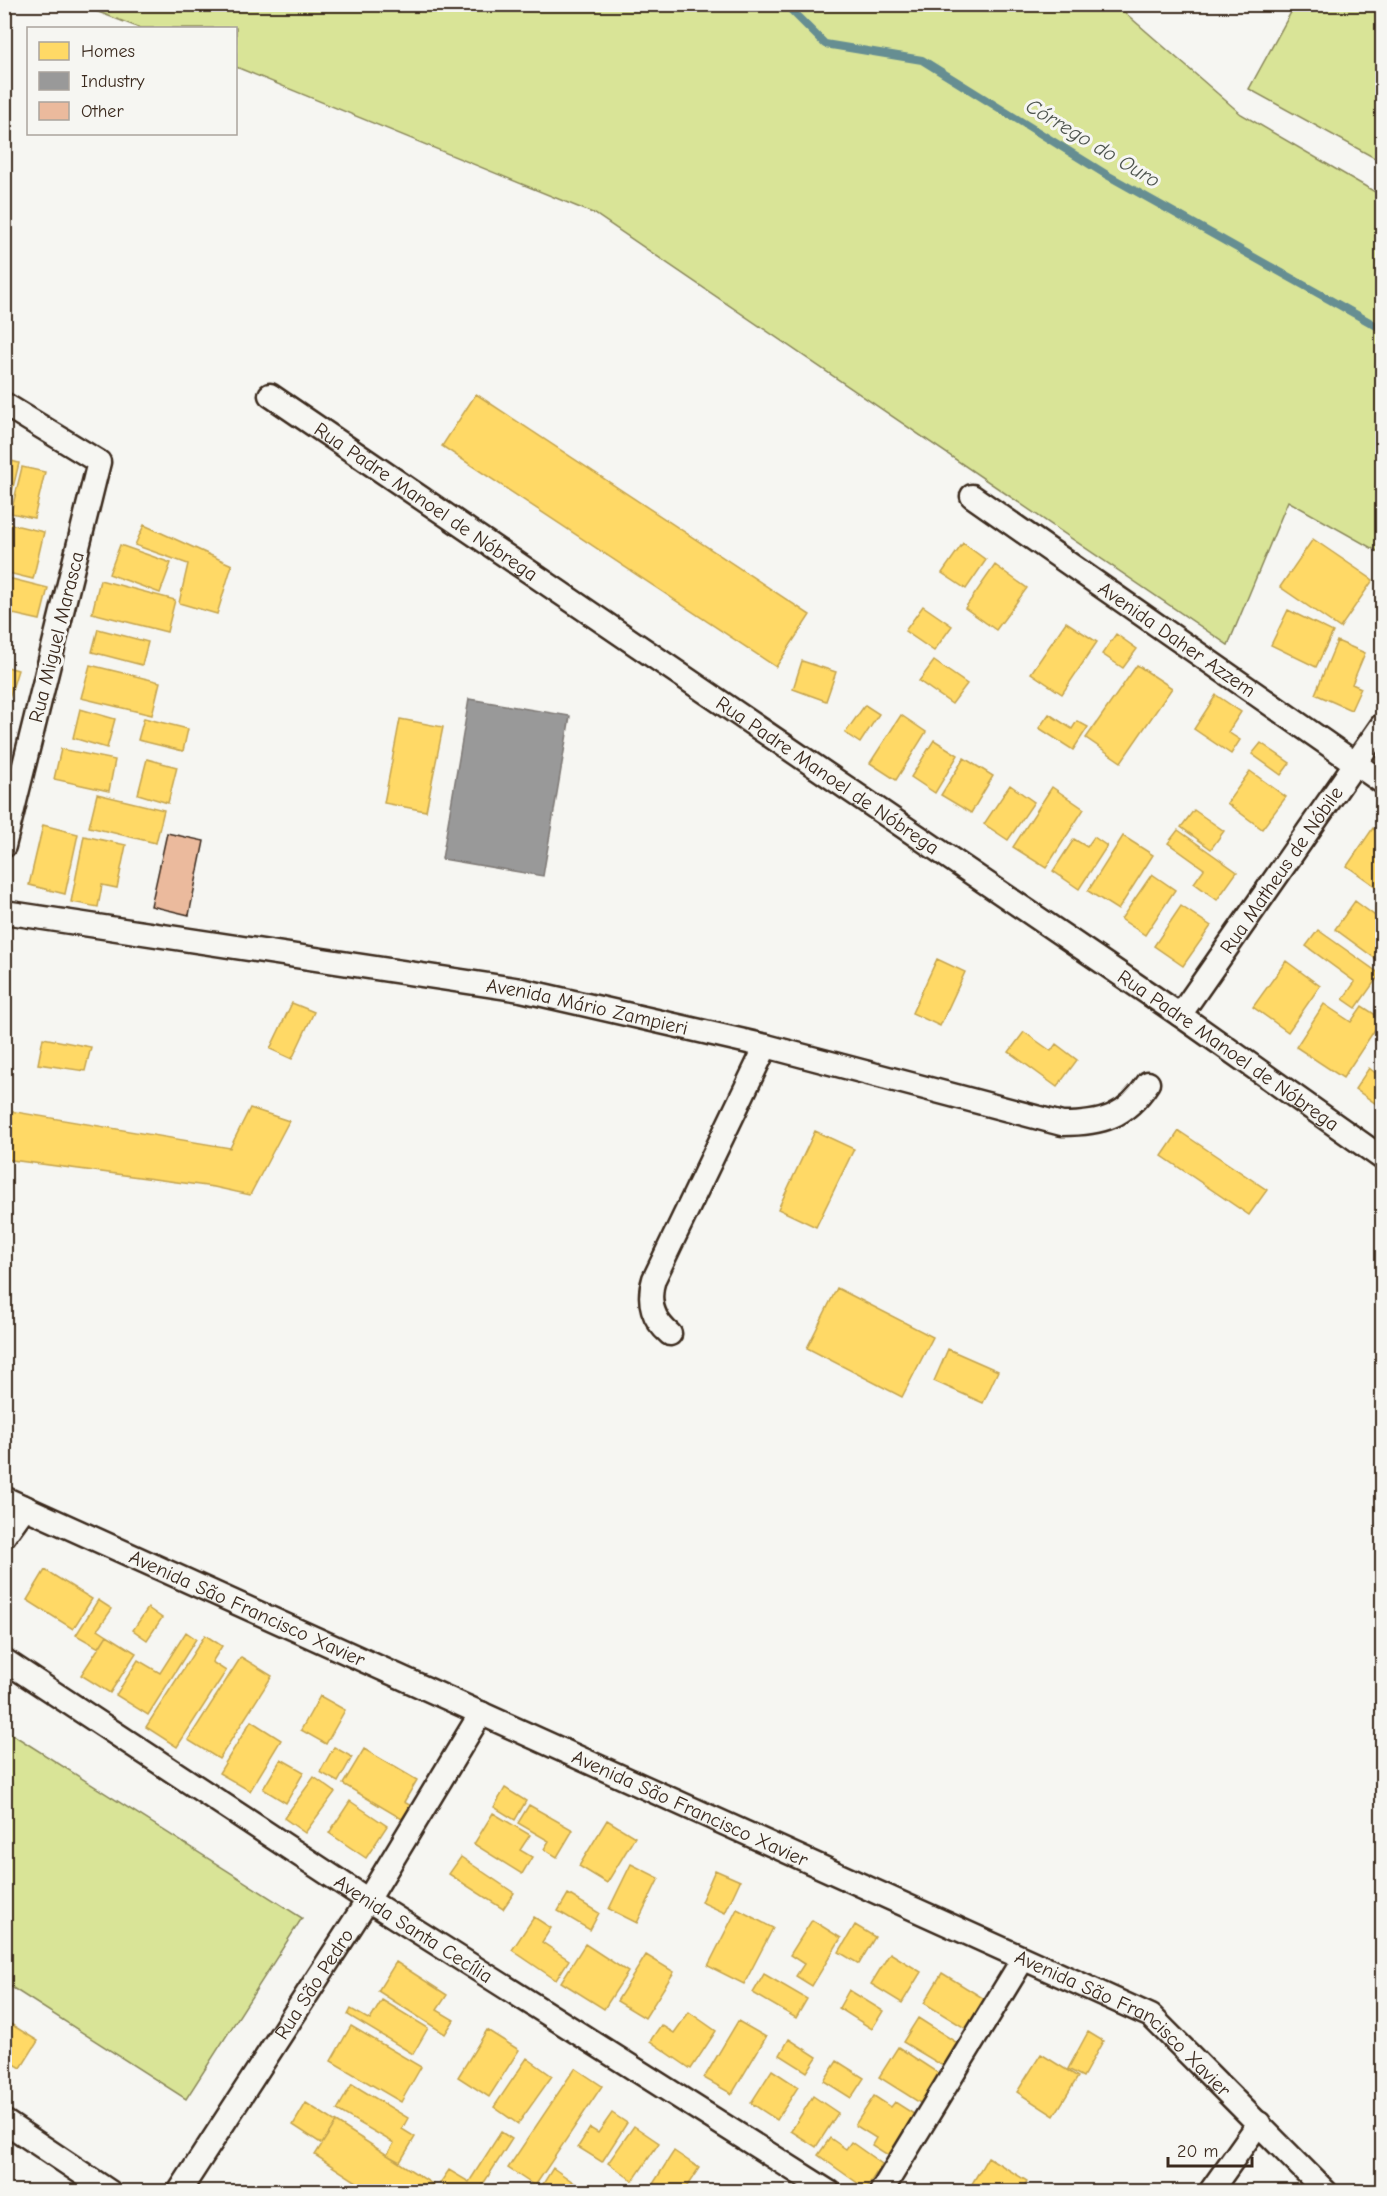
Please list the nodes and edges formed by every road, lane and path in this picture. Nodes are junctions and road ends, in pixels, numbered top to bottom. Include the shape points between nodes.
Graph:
1 (270, 395) dead end
2 (4, 404) edge
3 (972, 496) dead end
4 (1383, 726) edge
5 (1356, 764) junction
6 (1383, 782) edge
7 (4, 846) edge
8 (4, 912) edge
9 (1180, 1015) junction
10 (766, 1046) junction
11 (1148, 1083) dead end
12 (1383, 1158) edge
13 (670, 1334) dead end
14 (4, 1498) edge
15 (25, 1507) junction
16 (4, 1536) edge
17 (4, 1660) edge
18 (481, 1713) junction
19 (368, 1900) junction
20 (1023, 1959) junction
21 (4, 2121) edge
22 (1258, 2123) junction
23 (110, 2192) edge
24 (179, 2192) edge
25 (829, 2192) edge
26 (881, 2192) edge
27 (1210, 2192) edge
28 (1326, 2192) edge

1 - 9 street, Rua Padre Manoel de Nóbrega
2 - 7 street, Rua Miguel Marasca via 99,462
3 - 5 street, Avenida Daher Azzem
4 - 5 street, Rua Matheus de Nóbile
5 - 6 street, Avenida Daher Azzem
5 - 9 street, Rua Matheus de Nóbile
8 - 10 street, Avenida Mário Zampieri via 521,990
9 - 12 street, Rua Padre Manoel de Nóbrega
10 - 11 street, Avenida Mário Zampieri via 1062,1124 1097,1122 1113,1116 1129,1108
10 - 13 street via 654,1279 653,1310
14 - 15 street, Avenida São Francisco Xavier
15 - 16 street
15 - 18 street, Avenida São Francisco Xavier
17 - 19 street, Avenida Santa Cecília
18 - 19 street, Rua São Pedro
18 - 20 street, Avenida São Francisco Xavier
19 - 24 street, Rua São Pedro
19 - 25 street, Avenida Santa Cecília
20 - 22 street, Avenida São Francisco Xavier via 1151,2016
20 - 26 street
21 - 23 street
22 - 27 street
22 - 28 street, Avenida São Francisco Xavier

